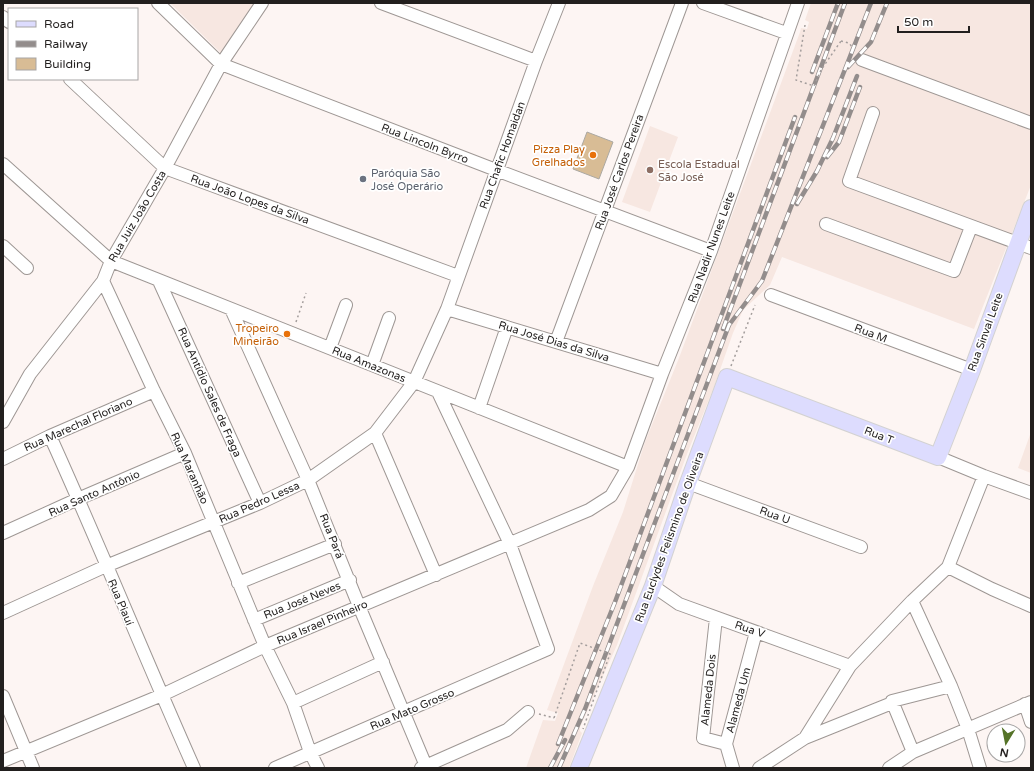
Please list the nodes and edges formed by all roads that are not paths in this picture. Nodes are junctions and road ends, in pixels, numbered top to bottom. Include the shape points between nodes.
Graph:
1 (158, 3) edge
2 (262, 3) edge
3 (382, 3) edge
4 (559, 3) edge
5 (682, 3) edge
6 (703, 3) edge
7 (798, 3) edge
8 (786, 33) junction
9 (862, 60) road end
10 (536, 61) junction
11 (221, 64) junction
12 (71, 80) edge
13 (873, 113) dead end
14 (1031, 123) edge
15 (3, 164) edge
16 (165, 168) junction
17 (496, 170) junction
18 (1031, 208) edge
19 (605, 211) junction
20 (826, 224) dead end
21 (971, 227) junction
22 (3, 246) edge
23 (1024, 246) edge
24 (711, 251) junction
25 (111, 261) junction
26 (27, 268) dead end
27 (458, 276) junction
28 (102, 281) junction
29 (159, 281) junction
30 (771, 295) dead end
31 (346, 306) dead end
32 (230, 309) junction
33 (446, 309) junction
34 (389, 318) dead end
35 (507, 327) junction
36 (556, 342) junction
37 (330, 348) junction
38 (372, 365) junction
39 (972, 370) junction
40 (662, 374) junction
41 (727, 377) joint
42 (414, 382) junction
43 (154, 391) junction
44 (438, 392) junction
45 (479, 408) junction
46 (3, 422) edge
47 (375, 433) junction
48 (50, 436) junction
49 (185, 454) junction
50 (938, 457) junction
51 (3, 459) edge
52 (628, 467) junction
53 (984, 476) junction
54 (308, 480) junction
55 (688, 483) junction
56 (1031, 493) edge
57 (78, 499) junction
58 (260, 503) junction
59 (213, 522) junction
60 (3, 533) edge
61 (335, 544) junction
62 (510, 544) junction
63 (861, 547) dead end
64 (106, 566) junction
65 (948, 567) junction
66 (436, 575) junction
67 (350, 580) junction
68 (238, 583) junction
69 (653, 586) junction
70 (912, 601) junction
71 (359, 606) junction
72 (1031, 606) edge
73 (3, 613) edge
74 (716, 618) junction
75 (254, 620) junction
76 (756, 632) junction
77 (265, 646) junction
78 (383, 662) junction
79 (850, 666) junction
80 (951, 686) junction
81 (3, 696) edge
82 (162, 696) junction
83 (892, 701) junction
84 (293, 703) junction
85 (1028, 703) edge
86 (404, 712) junction
87 (528, 712) road end
88 (1031, 722) edge
89 (968, 730) junction
90 (805, 738) junction
91 (726, 744) junction
92 (26, 751) junction
93 (310, 752) junction
94 (914, 752) junction
95 (3, 761) edge
96 (424, 767) edge
97 (33, 768) edge
98 (194, 768) edge
99 (275, 768) edge
100 (318, 768) edge
101 (579, 768) edge
102 (732, 768) edge
103 (759, 768) edge
104 (889, 768) edge
105 (980, 768) edge

1 - 11 street, Rua Lincoln Byrro
2 - 11 street, Rua Juiz João Costa
3 - 10 street
4 - 10 street, Rua Chafic Homaidan
5 - 19 street, Rua José Carlos Pereira
6 - 8 street
7 - 8 street, Rua Nadir Nunes Leite
8 - 24 street, Rua Nadir Nunes Leite
9 - 14 street
10 - 17 street, Rua Chafic Homaidan
11 - 16 street, Rua Juiz João Costa
11 - 17 street, Rua Lincoln Byrro
12 - 16 street, Rua João Lopes da Silva
13 - 21 street via 850,181
15 - 25 street, Rua Amazonas
16 - 25 street, Rua Juiz João Costa
16 - 27 street, Rua João Lopes da Silva
17 - 19 street, Rua Lincoln Byrro
17 - 27 street, Rua Chafic Homaidan
18 - 23 main road, Rua Sinval Leite
19 - 24 street, Rua Lincoln Byrro
19 - 36 street, Rua José Carlos Pereira
20 - 21 street via 954,271
21 - 23 street
22 - 26 street
23 - 39 main road, Rua Sinval Leite
24 - 40 street, Rua Nadir Nunes Leite
25 - 28 street, Rua Juiz João Costa
25 - 29 street, Rua Amazonas
27 - 33 street, Rua Chafic Homaidan
28 - 43 street, Rua Maranhão
28 - 46 street, Rua Juiz João Costa via 30,374
29 - 32 street, Rua Amazonas
29 - 58 street, Rua Antídio Sales de Fraga
30 - 39 street, Rua M
31 - 37 street
32 - 37 street, Rua Amazonas
32 - 54 street, Rua Pará
33 - 35 street, Rua José Dias da Silva
33 - 42 street, Rua Pedro Lessa
34 - 38 street
35 - 36 street, Rua José Dias da Silva
35 - 45 street
36 - 40 street, Rua José Dias da Silva
37 - 38 street, Rua Amazonas
38 - 42 street, Rua Amazonas
39 - 50 main road, Rua Sinval Leite
40 - 52 street, Rua Nadir Nunes Leite
41 - 50 main road, Rua T
41 - 55 main road, Rua Euclydes Felismino de Oliveira
42 - 44 street, Rua Amazonas
42 - 47 street, Rua Pedro Lessa
43 - 48 street, Rua Marechal Floriano
43 - 49 street, Rua Maranhão
44 - 45 street, Rua Amazonas
44 - 62 street
45 - 52 street, Rua Amazonas
47 - 54 street, Rua Pedro Lessa
47 - 66 street
48 - 51 street, Rua Marechal Floriano
48 - 57 street, Rua Piauí
49 - 57 street, Rua Santo Antônio
49 - 59 street, Rua Maranhão
50 - 53 street, Rua T
52 - 62 street, Rua Israel Pinheiro via 611,496 589,510
53 - 56 street, Rua T
53 - 65 street
54 - 58 street, Rua Pedro Lessa
54 - 61 street, Rua Pará
55 - 63 street, Rua U
55 - 69 main road, Rua Euclydes Felismino de Oliveira
57 - 60 street, Rua Santo Antônio
57 - 64 street, Rua Piauí
58 - 59 street, Rua Pedro Lessa
59 - 64 street, Rua Pedro Lessa
59 - 68 street, Rua Maranhão
61 - 67 street, Rua Pará
61 - 68 street
62 - 66 street, Rua Israel Pinheiro
62 - 86 street, Rua Mato Grosso via 548,649
64 - 73 street, Rua Pedro Lessa
64 - 82 street, Rua Piauí
65 - 70 street
65 - 72 street
66 - 71 street, Rua Israel Pinheiro
67 - 71 street, Rua Pará
67 - 75 street, Rua José Neves
68 - 75 street, Rua Maranhão
69 - 74 street, Rua V via 679,604
69 - 101 main road, Rua Euclydes Felismino de Oliveira
70 - 79 street
70 - 80 street
71 - 77 street, Rua Israel Pinheiro
71 - 78 street, Rua Pará
74 - 76 street, Rua V
74 - 91 street, Alameda Dois via 703,738
75 - 77 street, Rua Maranhão
76 - 79 street, Rua V
76 - 91 street, Alameda Um
77 - 82 street, Rua Israel Pinheiro
77 - 84 street, Rua Maranhão
78 - 84 street
78 - 86 street, Rua Pará
79 - 90 street
80 - 83 street
80 - 89 street
81 - 92 street
82 - 92 street, Rua Israel Pinheiro
82 - 98 street, Rua Piauí
83 - 90 street
83 - 94 street
84 - 93 street, Rua Maranhão
85 - 88 street
85 - 89 street
86 - 93 street, Rua Mato Grosso
86 - 96 street, Rua Pará
87 - 96 street via 507,730
89 - 94 street
89 - 105 street
90 - 103 street
91 - 102 street, Alameda Um
92 - 95 street, Rua Israel Pinheiro
92 - 97 street
93 - 99 street, Rua Mato Grosso
93 - 100 street, Rua Maranhão
94 - 104 street

